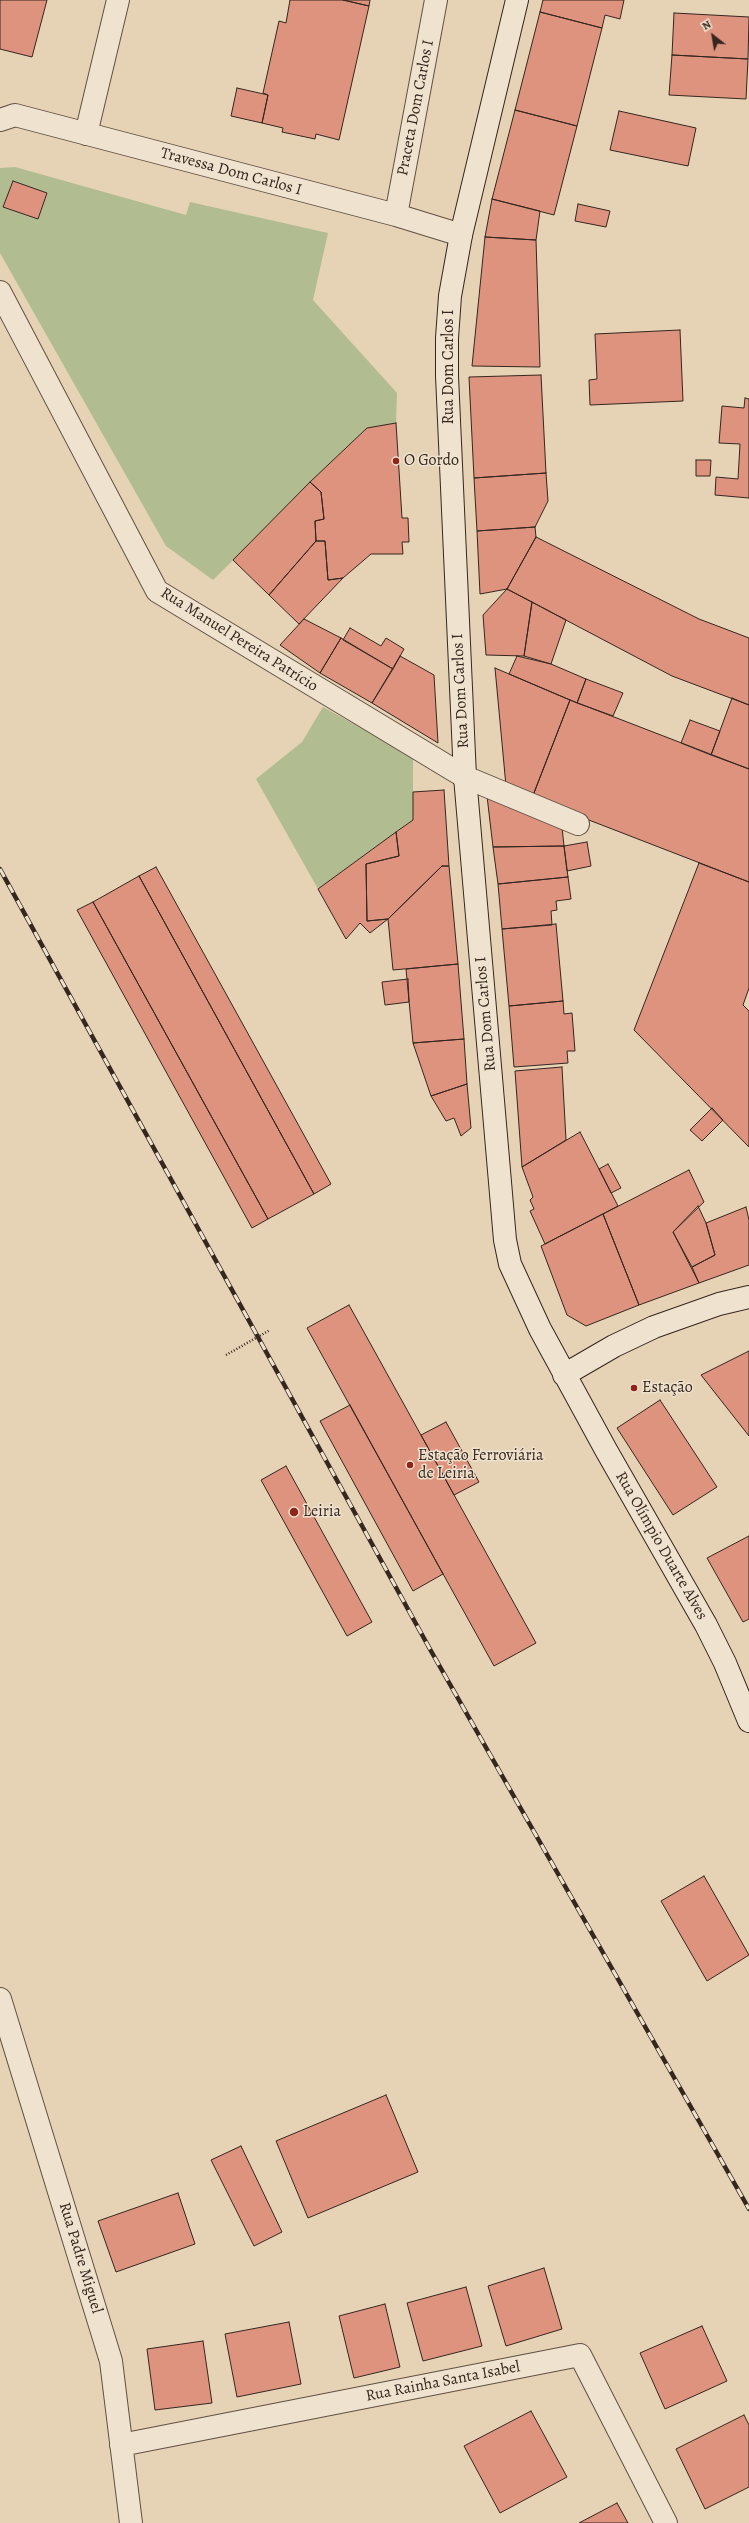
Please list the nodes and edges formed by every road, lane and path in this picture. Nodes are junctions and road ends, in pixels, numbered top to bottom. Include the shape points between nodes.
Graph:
1 (118, 0) edge
2 (436, 0) edge
3 (517, 0) edge
4 (0, 120) edge
5 (86, 134) junction
6 (396, 215) junction
7 (461, 235) junction
8 (0, 292) edge
9 (465, 777) junction
10 (578, 824) dead end
11 (749, 1297) edge
12 (270, 1330) dead end
13 (226, 1355) dead end
14 (564, 1375) junction
15 (749, 1721) edge
16 (0, 1999) edge
17 (121, 2444) junction
18 (131, 2523) edge
19 (666, 2523) edge

1 - 5 street
2 - 6 street, Praceta Dom Carlos I
3 - 7 street, Rua Dom Carlos I
4 - 5 street, Travessa Dom Carlos I via 15,115
5 - 6 street, Travessa Dom Carlos I
6 - 7 street, Travessa Dom Carlos I
7 - 9 street, Rua Dom Carlos I via 450,296 447,376
8 - 9 street, Rua Manuel Pereira Patrício via 157,591
9 - 10 street, Rua Manuel Pereira Patrício
9 - 14 street, Rua Dom Carlos I via 505,1240 510,1264
11 - 14 street via 719,1304 654,1327 614,1346
12 - 13 path
14 - 15 street, Rua Olímpio Duarte Alves via 706,1624
16 - 17 street, Rua Padre Miguel via 111,2362
17 - 18 street, Rua Padre Miguel
17 - 19 street, Rua Rainha Santa Isabel via 580,2355

